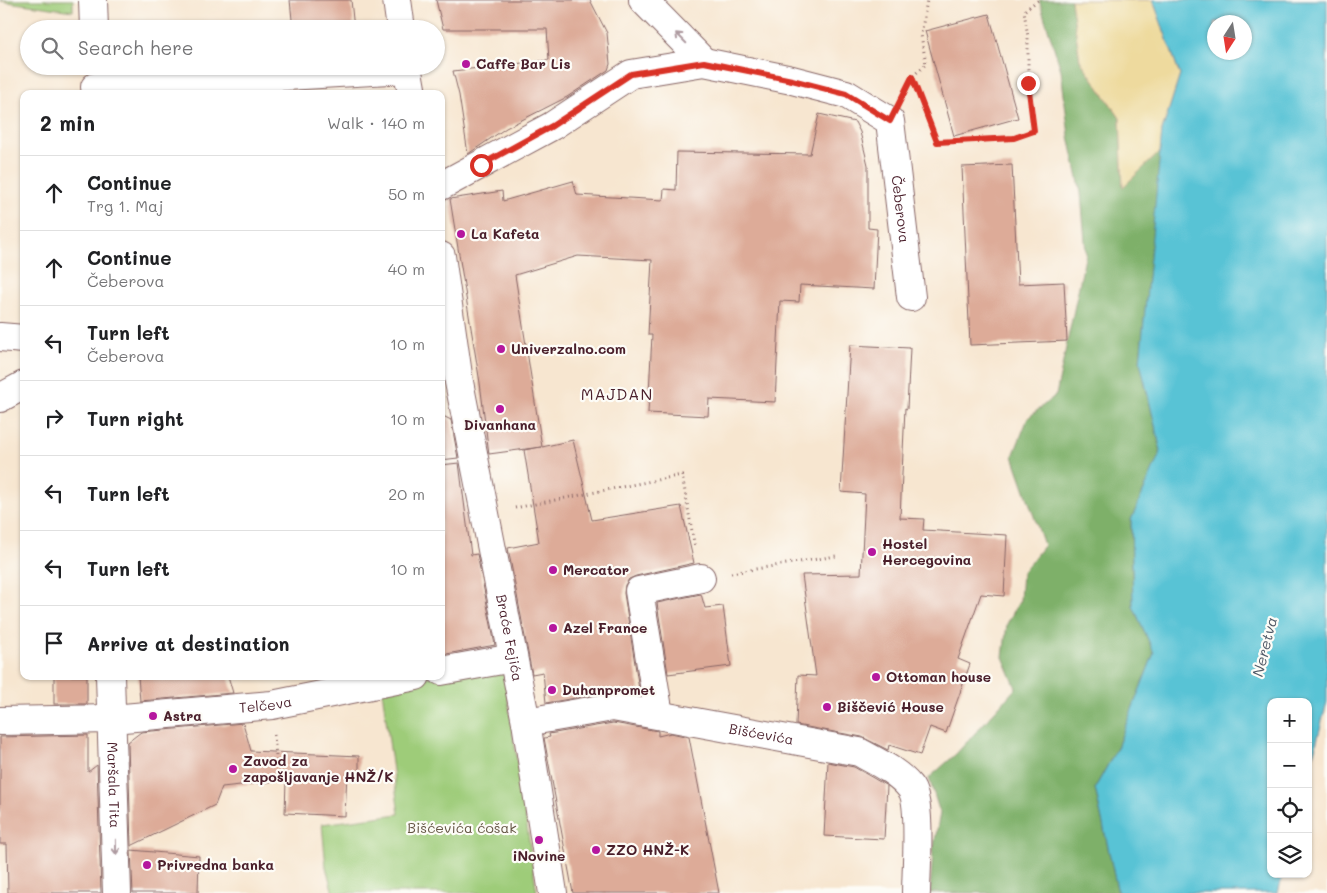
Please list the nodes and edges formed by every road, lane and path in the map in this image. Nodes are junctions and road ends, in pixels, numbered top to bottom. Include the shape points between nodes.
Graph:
1 (93, 0) edge
2 (396, 0) edge
3 (643, 0) edge
4 (927, 0) edge
5 (1038, 0) edge
6 (94, 20) edge
7 (399, 20) edge
8 (704, 62) junction
9 (409, 76) edge
10 (912, 77) junction
11 (95, 82) edge
12 (890, 121) junction
13 (445, 184) edge
14 (911, 297) dead end
15 (445, 312) edge
16 (0, 337) edge
17 (20, 339) edge
18 (450, 383) edge
19 (20, 387) edge
20 (0, 398) edge
21 (485, 514) junction
22 (836, 556) dead end
23 (701, 578) junction
24 (513, 658) junction
25 (445, 670) edge
26 (110, 680) edge
27 (396, 680) edge
28 (659, 715) junction
29 (112, 719) junction
30 (0, 721) edge
31 (526, 722) junction
32 (117, 893) edge
33 (553, 893) edge
34 (916, 893) edge

1 - 6 street
2 - 7 street
8 -> 3 street
4 - 10 path via 921,35 926,64
5 - 10 path via 1024,11 1034,131 1014,138 937,142
8 - 12 street via 846,94
8 - 13 street via 631,74 552,126
9 - 11 street
10 - 12 path
12 - 14 street, Čeberova
15 - 18 street
16 - 17 street
18 - 21 street, Braće Fejića
19 - 20 street
21 - 23 path via 682,475
21 - 24 street, Braće Fejića
22 - 23 path
23 - 28 street via 639,591
24 - 25 street
24 - 31 street, Braće Fejića
26 - 29 street, Maršala Tita
27 - 29 street, Telčeva via 272,705
28 - 31 street, Bišćevića via 613,706
28 - 34 street, Bišćevića via 859,752 895,772 912,788 917,813
29 - 30 street, Telčeva
29 -> 32 street, Maršala Tita
31 - 33 street, Braće Fejića

